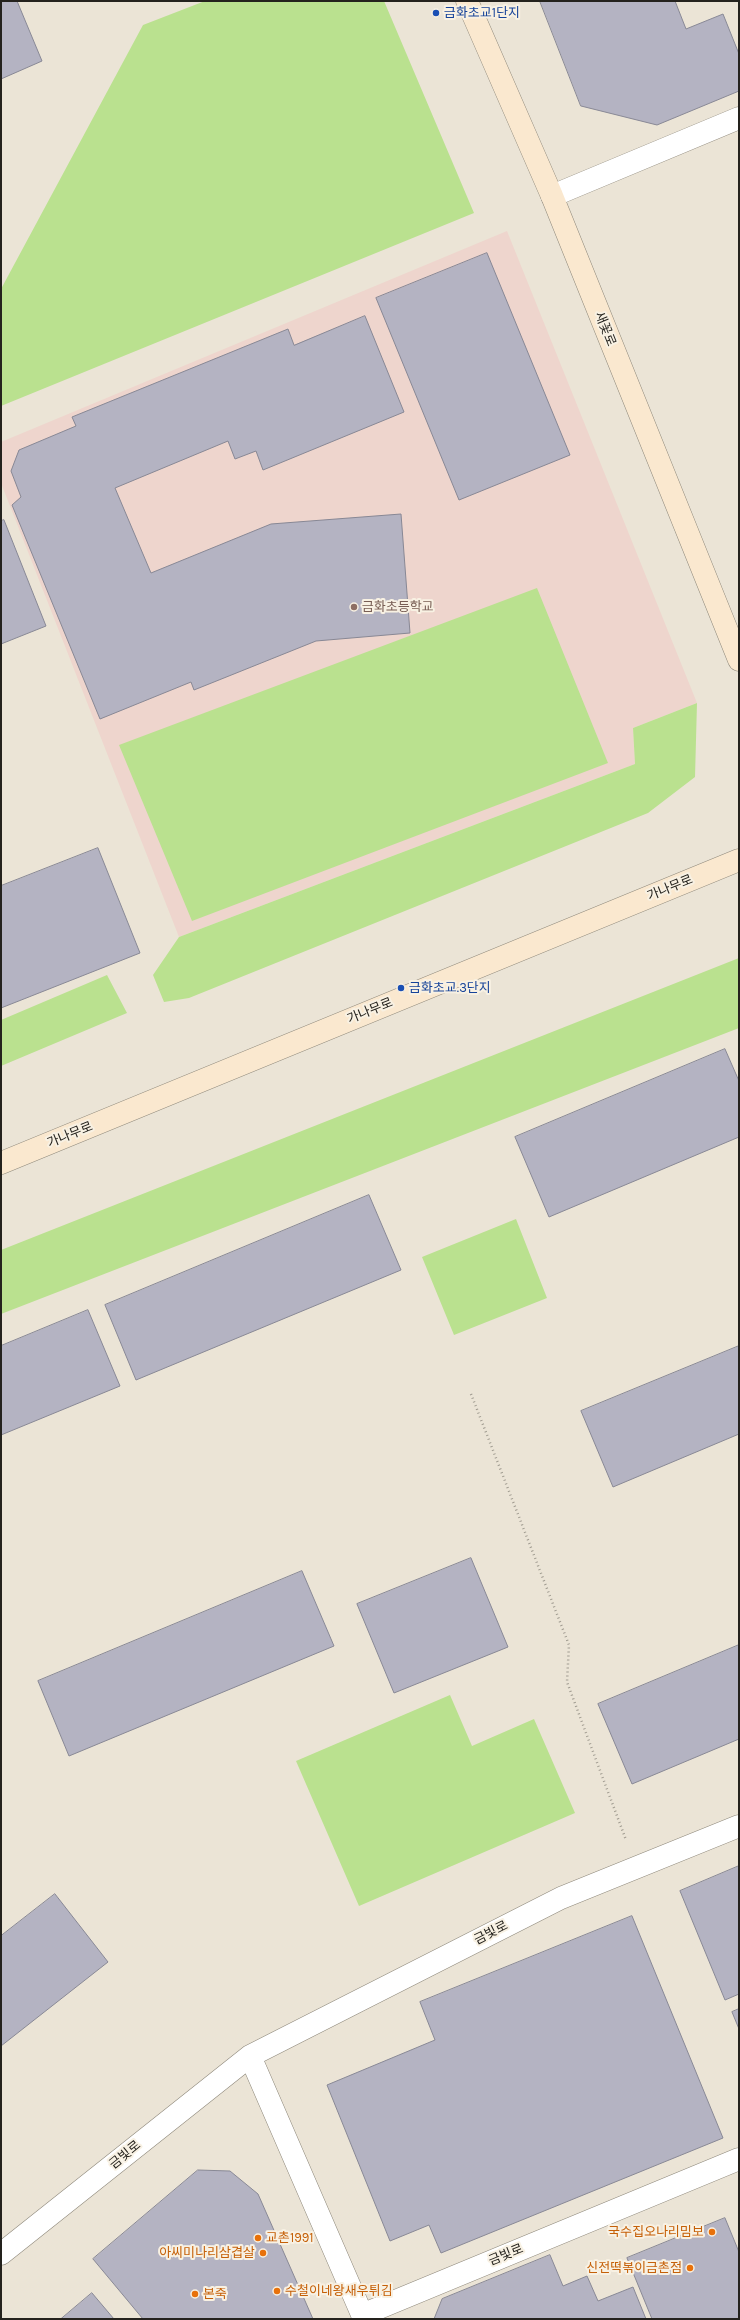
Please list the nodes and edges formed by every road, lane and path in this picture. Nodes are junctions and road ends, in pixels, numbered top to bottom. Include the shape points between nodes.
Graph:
1 (467, 1) edge
2 (739, 118) edge
3 (552, 196) junction
4 (739, 660) edge
5 (739, 860) edge
6 (1, 1163) edge
7 (471, 1394) dead end
8 (739, 1826) edge
9 (636, 1868) junction
10 (250, 2056) junction
11 (739, 2159) edge
12 (1, 2254) edge
13 (363, 2317) edge

1 - 3 street, 새꽃로
2 - 3 street
3 - 4 street, 새꽃로
5 - 6 street, 가나무로
7 - 9 path via 570,1645 567,1682
8 - 9 street, 금빛로
9 - 10 street, 금빛로 via 561,1898
10 - 12 street, 금빛로
10 - 13 street, 금빛로
11 - 13 street, 금빛로

